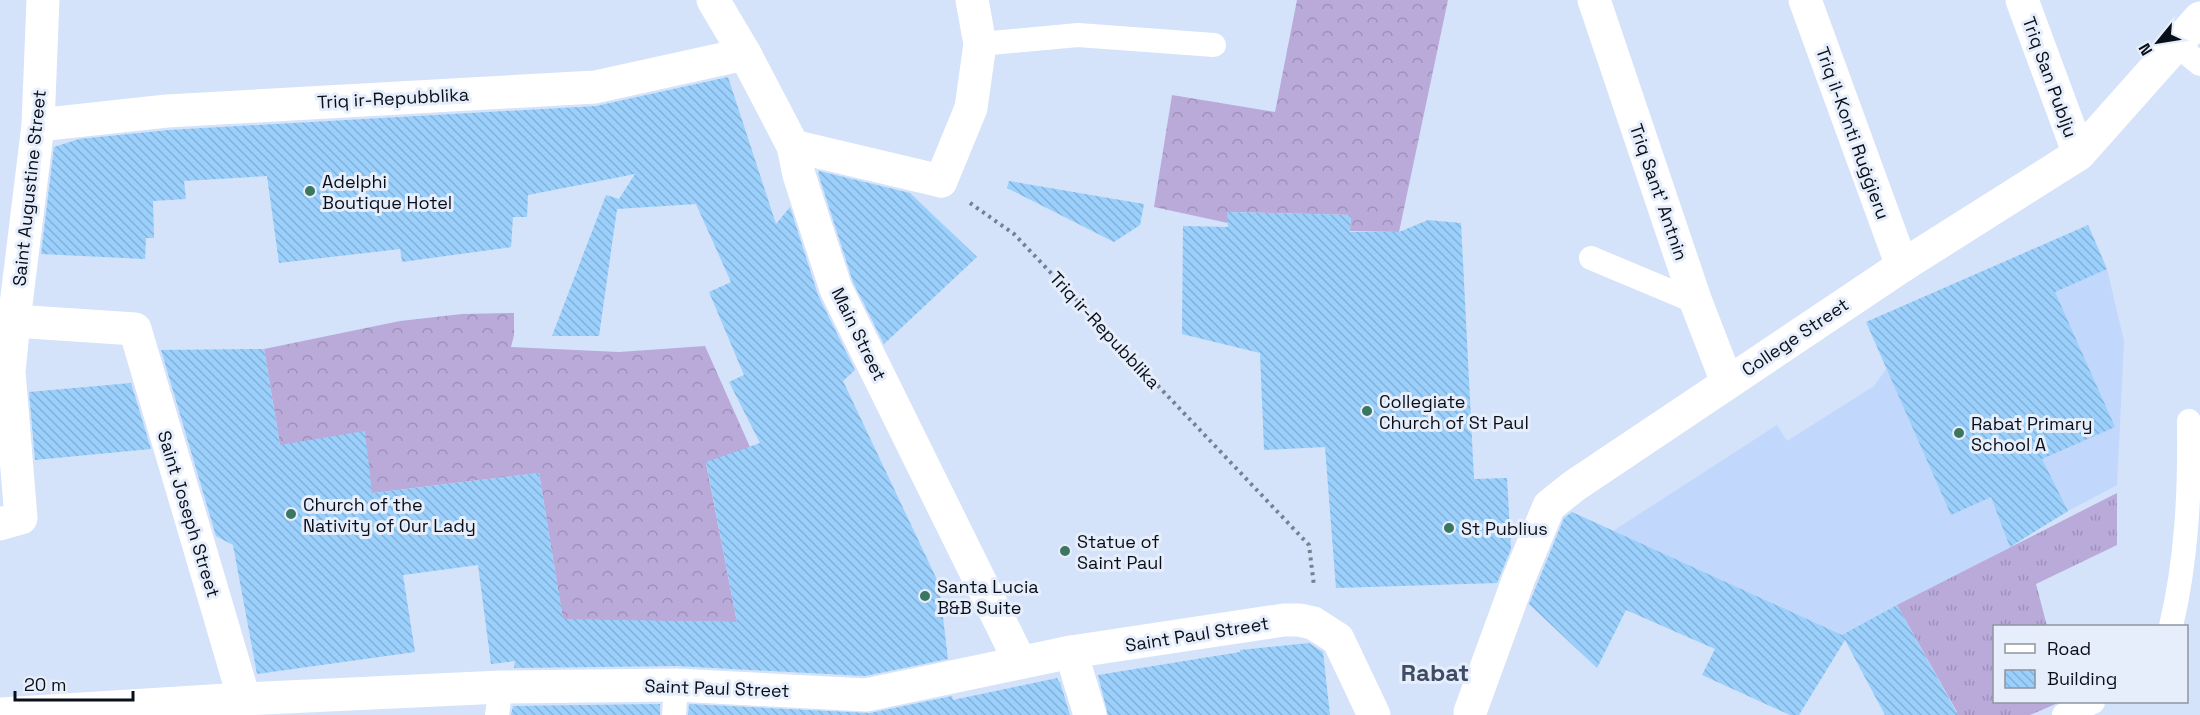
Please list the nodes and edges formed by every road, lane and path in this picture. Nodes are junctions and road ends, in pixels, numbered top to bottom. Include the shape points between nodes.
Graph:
1 (43, 0) edge
2 (712, 0) edge
3 (972, 0) edge
4 (1594, 0) edge
5 (1805, 0) edge
6 (2022, 0) edge
7 (2200, 18) edge
8 (980, 44) junction
9 (1214, 45) dead end
10 (745, 54) junction
11 (2188, 54) edge
12 (38, 125) junction
13 (793, 146) junction
14 (2079, 154) junction
15 (941, 182) junction
16 (1591, 258) dead end
17 (1902, 266) junction
18 (1696, 302) junction
19 (14, 321) junction
20 (1727, 382) junction
21 (2189, 421) dead end
22 (2195, 489) edge
23 (10, 521) edge
24 (2190, 589) edge
25 (1313, 622) junction
26 (2172, 625) edge
27 (1071, 652) junction
28 (1020, 662) junction
29 (243, 699) junction
30 (675, 700) edge
31 (499, 701) edge
32 (2091, 703) edge
33 (76, 712) edge
34 (0, 714) edge
35 (1465, 714) edge
36 (1090, 715) edge
37 (1374, 715) edge
38 (2064, 715) edge

1 - 12 street, Saint Augustine Street
2 - 10 street, Main Street
3 - 8 street
4 - 18 street, Triq Sant' Antnin
5 - 17 street, Triq il-Konti Ruġġieru
6 - 14 street, Triq San Publju
7 - 11 street, College Street
8 - 9 lane via 1078,35
8 - 15 street via 971,108
10 - 12 street, Triq ir-Repubblika via 595,87 167,111
10 - 13 street, Main Street
11 - 14 street, College Street
12 - 19 street, Saint Augustine Street
13 - 15 street
13 - 28 street, Main Street via 836,289
14 - 17 street, College Street
15 - 25 path, Triq ir-Repubblika via 1014,234 1309,545
16 - 18 lane
17 - 20 street, College Street
18 - 20 street, Triq Sant' Antnin
19 - 23 street, Saint Augustine Street via 9,372
19 - 29 street, Saint Joseph Street via 135,329
20 - 35 street, College Street via 1549,506
21 - 22 lane
22 - 24 lane
24 - 26 lane
25 - 27 street, Saint Paul Street via 1284,620
25 - 37 street via 1338,639
27 - 28 street, Saint Paul Street
27 - 36 street
28 - 30 street, Saint Paul Street via 866,695
29 - 31 street, Saint Paul Street
29 - 33 street, Saint Paul Street
30 - 31 street, Saint Paul Street
32 - 38 lane
33 - 34 street, Saint Paul Street

